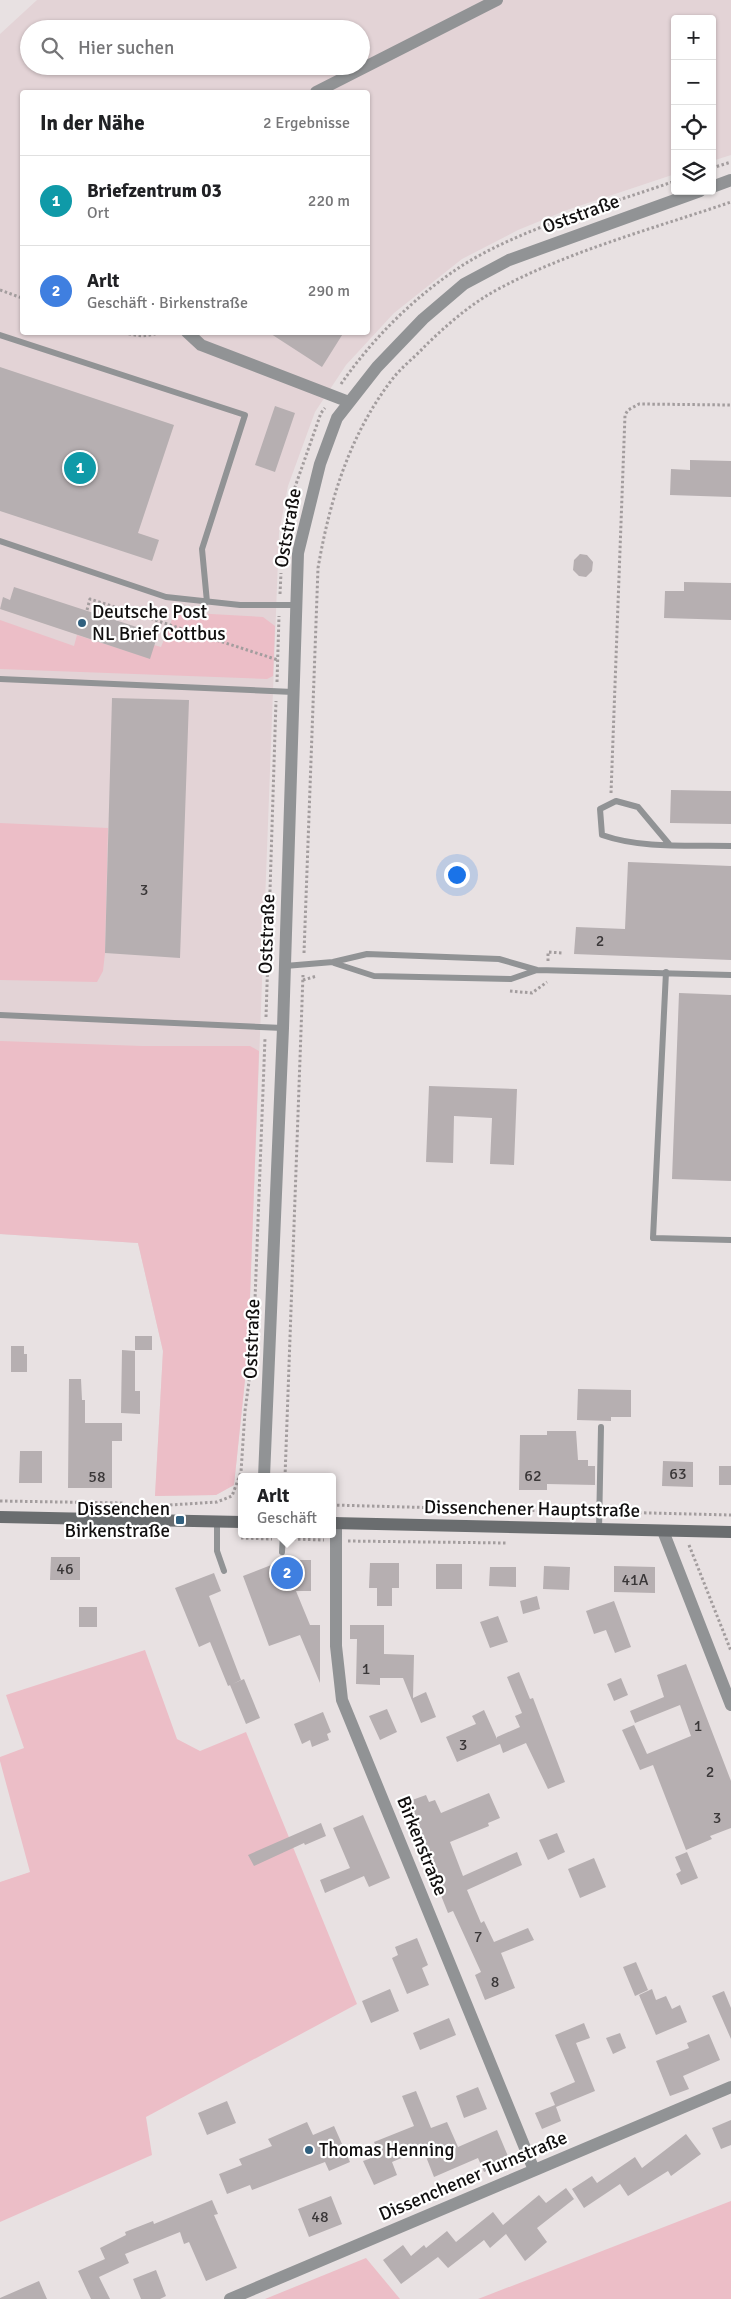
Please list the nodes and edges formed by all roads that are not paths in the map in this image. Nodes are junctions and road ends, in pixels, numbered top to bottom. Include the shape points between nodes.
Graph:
1 (497, 0) edge
2 (370, 65) edge
3 (349, 75) edge
4 (320, 90) edge
5 (731, 180) edge
6 (716, 186) edge
7 (689, 195) edge
8 (0, 335) edge
9 (190, 335) edge
10 (350, 402) junction
11 (0, 541) edge
12 (207, 602) junction
13 (296, 605) junction
14 (0, 679) edge
15 (293, 692) junction
16 (669, 844) junction
17 (731, 846) edge
18 (333, 962) junction
19 (285, 966) junction
20 (537, 970) junction
21 (666, 972) junction
22 (731, 975) edge
23 (0, 1015) edge
24 (283, 1028) junction
25 (731, 1240) edge
26 (601, 1426) dead end
27 (264, 1473) edge
28 (0, 1517) edge
29 (217, 1521) junction
30 (238, 1522) edge
31 (336, 1523) edge
32 (599, 1530) junction
33 (663, 1531) junction
34 (731, 1532) edge
35 (283, 1538) edge
36 (334, 1538) edge
37 (282, 1552) dead end
38 (224, 1571) dead end
39 (731, 1705) edge
40 (731, 2087) edge
41 (534, 2170) junction
42 (230, 2299) edge

1 - 2 street
3 - 4 street
5 - 6 street
7 - 10 street, Oststraße via 508,260 464,284 423,319 383,360
8 - 12 lane via 245,415 202,549
9 - 10 street via 201,345
10 - 13 street, Oststraße via 337,418 320,464 298,553
11 - 12 lane via 166,597
12 - 13 lane
13 - 15 street, Oststraße
14 - 15 lane
15 - 19 street, Oststraße
16 - 16 lane via 638,807 616,801 600,809 602,836 623,842
16 - 17 lane
18 - 19 lane
18 - 20 lane via 367,954 386,954 499,959
18 - 20 lane via 374,976 511,979
19 - 24 street, Oststraße
20 - 21 lane
21 - 22 lane
21 - 25 lane via 653,1238
23 - 24 lane
24 - 27 street, Oststraße
26 - 32 lane
28 - 29 main road
29 - 30 main road
29 - 38 lane via 217,1551
31 - 32 main road, Dissenchener Hauptstraße
32 - 33 main road, Dissenchener Hauptstraße
33 - 34 main road, Dissenchener Hauptstraße
33 - 39 street
35 - 37 lane
36 - 41 street, Birkenstraße via 336,1646 342,1700
40 - 41 street, Dissenchener Turnstraße
41 - 42 street, Dissenchener Turnstraße

